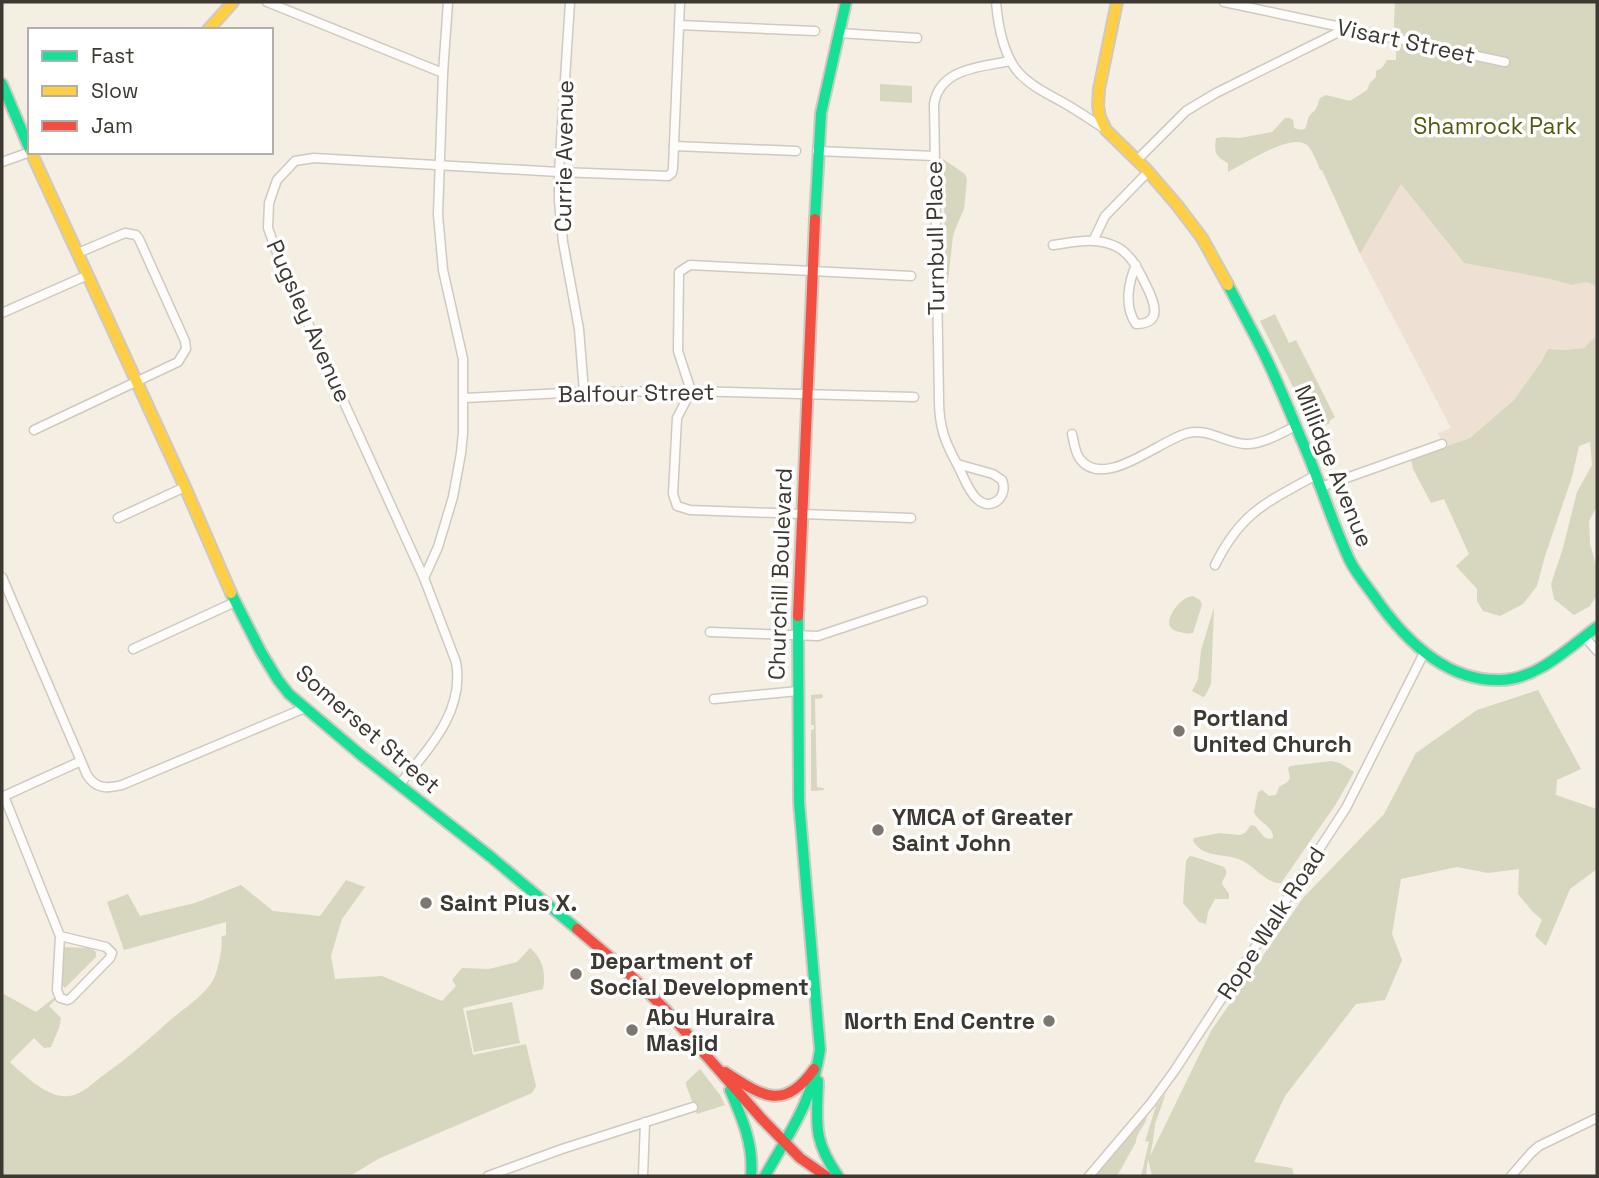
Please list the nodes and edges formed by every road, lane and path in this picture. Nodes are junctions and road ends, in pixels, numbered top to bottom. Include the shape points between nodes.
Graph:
1 (233, 2) edge
2 (267, 2) edge
3 (449, 2) edge
4 (570, 2) edge
5 (680, 2) edge
6 (846, 2) edge
7 (996, 2) edge
8 (1117, 2) edge
9 (1224, 2) edge
10 (679, 25) junction
11 (210, 28) edge
12 (1348, 28) junction
13 (814, 31) dead end
14 (839, 33) junction
15 (917, 38) dead end
16 (1010, 61) junction
17 (1505, 62) dead end
18 (443, 73) junction
19 (2, 83) edge
20 (1106, 130) junction
21 (28, 146) edge
22 (674, 146) junction
23 (28, 152) edge
24 (796, 152) dead end
25 (817, 152) junction
26 (31, 154) edge
27 (934, 156) junction
28 (1137, 160) junction
29 (2, 162) edge
30 (440, 165) junction
31 (559, 172) junction
32 (1148, 172) junction
33 (1094, 239) junction
34 (1053, 245) dead end
35 (78, 253) junction
36 (1136, 265) junction
37 (812, 271) junction
38 (88, 275) junction
39 (911, 276) dead end
40 (2, 313) edge
41 (137, 382) junction
42 (691, 391) junction
43 (584, 392) junction
44 (807, 394) junction
45 (914, 397) dead end
46 (464, 398) junction
47 (1296, 426) junction
48 (34, 430) dead end
49 (1072, 434) dead end
50 (1442, 443) dead end
51 (957, 464) junction
52 (1316, 475) junction
53 (185, 487) junction
54 (1321, 487) junction
55 (802, 514) junction
56 (118, 518) dead end
57 (911, 518) dead end
58 (1215, 565) dead end
59 (2, 578) edge
60 (424, 578) junction
61 (923, 601) dead end
62 (235, 602) junction
63 (1597, 626) edge
64 (710, 632) dead end
65 (797, 635) junction
66 (1584, 636) junction
67 (133, 649) dead end
68 (1597, 651) edge
69 (1424, 653) junction
70 (798, 691) junction
71 (714, 699) dead end
72 (305, 708) junction
73 (81, 761) junction
74 (399, 785) junction
75 (3, 796) edge
76 (60, 936) junction
77 (819, 1061) junction
78 (715, 1066) junction
79 (727, 1081) junction
80 (693, 1107) dead end
81 (1597, 1118) edge
82 (645, 1122) junction
83 (785, 1143) junction
84 (488, 1176) edge
85 (643, 1176) edge
86 (751, 1176) edge
87 (765, 1176) edge
88 (826, 1176) edge
89 (838, 1176) edge
90 (1089, 1176) edge
91 (1511, 1176) edge

1 - 11 street
2 - 18 street
3 - 18 street
4 - 31 street, Currie Avenue
5 - 10 street
6 - 14 street, Churchill Boulevard
7 - 16 street
8 - 20 street via 1098,98
9 - 12 street, Visart Street
10 - 13 street
10 - 22 street
12 - 17 street, Visart Street
12 - 28 street via 1195,105
14 - 15 street
14 - 25 street, Churchill Boulevard
16 - 20 street via 1028,81
16 - 27 street, Turnbull Place via 963,71 940,85 934,104
18 - 30 street
19 - 21 street, Somerset Street
20 - 28 street, Millidge Avenue
22 - 24 street
22 - 31 street, Pugsley Avenue via 673,168 670,175 662,177
23 - 29 street
25 - 27 street
25 - 37 street, Churchill Boulevard
26 - 35 street, Somerset Street
27 - 51 street, Turnbull Place via 939,416
28 - 32 street, Millidge Avenue
30 - 31 street, Pugsley Avenue
30 - 46 street via 440,252 463,359
30 - 60 street, Pugsley Avenue via 314,158 295,161 277,180 269,203 268,228
31 - 43 street, Currie Avenue via 563,242 579,329
32 - 33 street via 1105,216
32 - 47 street, Millidge Avenue via 1212,254
33 - 34 street
33 - 36 street via 1119,247
35 - 38 street, Somerset Street
35 - 41 street via 125,233 139,239 186,349 177,362
36 - 36 street via 1129,289 1130,316 1136,324 1144,324 1154,317 1154,303
37 - 39 street
37 - 42 street via 691,265 679,272 678,351
37 - 44 street, Churchill Boulevard
38 - 40 street
38 - 41 street, Somerset Street
41 - 48 street
41 - 53 street, Somerset Street
42 - 43 street, Balfour Street
42 - 44 street, Balfour Street
42 - 55 street via 677,418 673,494 677,506
43 - 46 street, Balfour Street
44 - 45 street, Balfour Street
44 - 55 street, Churchill Boulevard
46 - 60 street via 453,497
47 - 49 street via 1248,444 1206,432 1185,433 1107,469 1095,469 1078,458
47 - 52 street, Millidge Avenue
50 - 54 street
51 - 51 street, Turnbull Place via 999,478 1004,486 1002,496 993,503 977,500
52 - 54 street, Millidge Avenue
52 - 58 street via 1254,511 1236,528
53 - 56 street
53 - 62 street, Somerset Street
54 - 69 street, Millidge Avenue via 1351,563 1406,637
55 - 57 street
55 - 65 street, Churchill Boulevard
59 - 73 street
60 - 74 street, Pugsley Avenue via 456,662 457,687 444,727
61 - 65 street via 818,636
62 - 67 street
62 - 72 street, Somerset Street via 273,673
63 - 66 street, Millidge Avenue
64 - 65 street
65 - 70 street, Churchill Boulevard
66 - 68 street
66 - 69 street, Millidge Avenue via 1538,667 1506,679 1467,674
69 - 90 street, Rope Walk Road via 1346,808 1175,1070
70 - 71 street
70 - 77 street, Churchill Boulevard via 799,802
72 - 73 street via 122,785 95,785
72 - 74 street, Somerset Street
73 - 75 street
74 - 78 street, Somerset Street via 623,968
75 - 76 street
76 - 76 street via 57,990 60,998 67,1000 112,953 106,947
77 - 78 street via 803,1084 779,1096 754,1091
77 - 83 street, Churchill Boulevard via 807,1102
77 - 89 street via 820,1143
78 - 79 street, Somerset Street
79 - 83 street, Somerset Street
79 - 86 street via 750,1140
80 - 82 street
81 - 91 street via 1539,1146
82 - 84 street
82 - 85 street
83 - 87 street, Churchill Boulevard
83 - 88 street, Somerset Street

